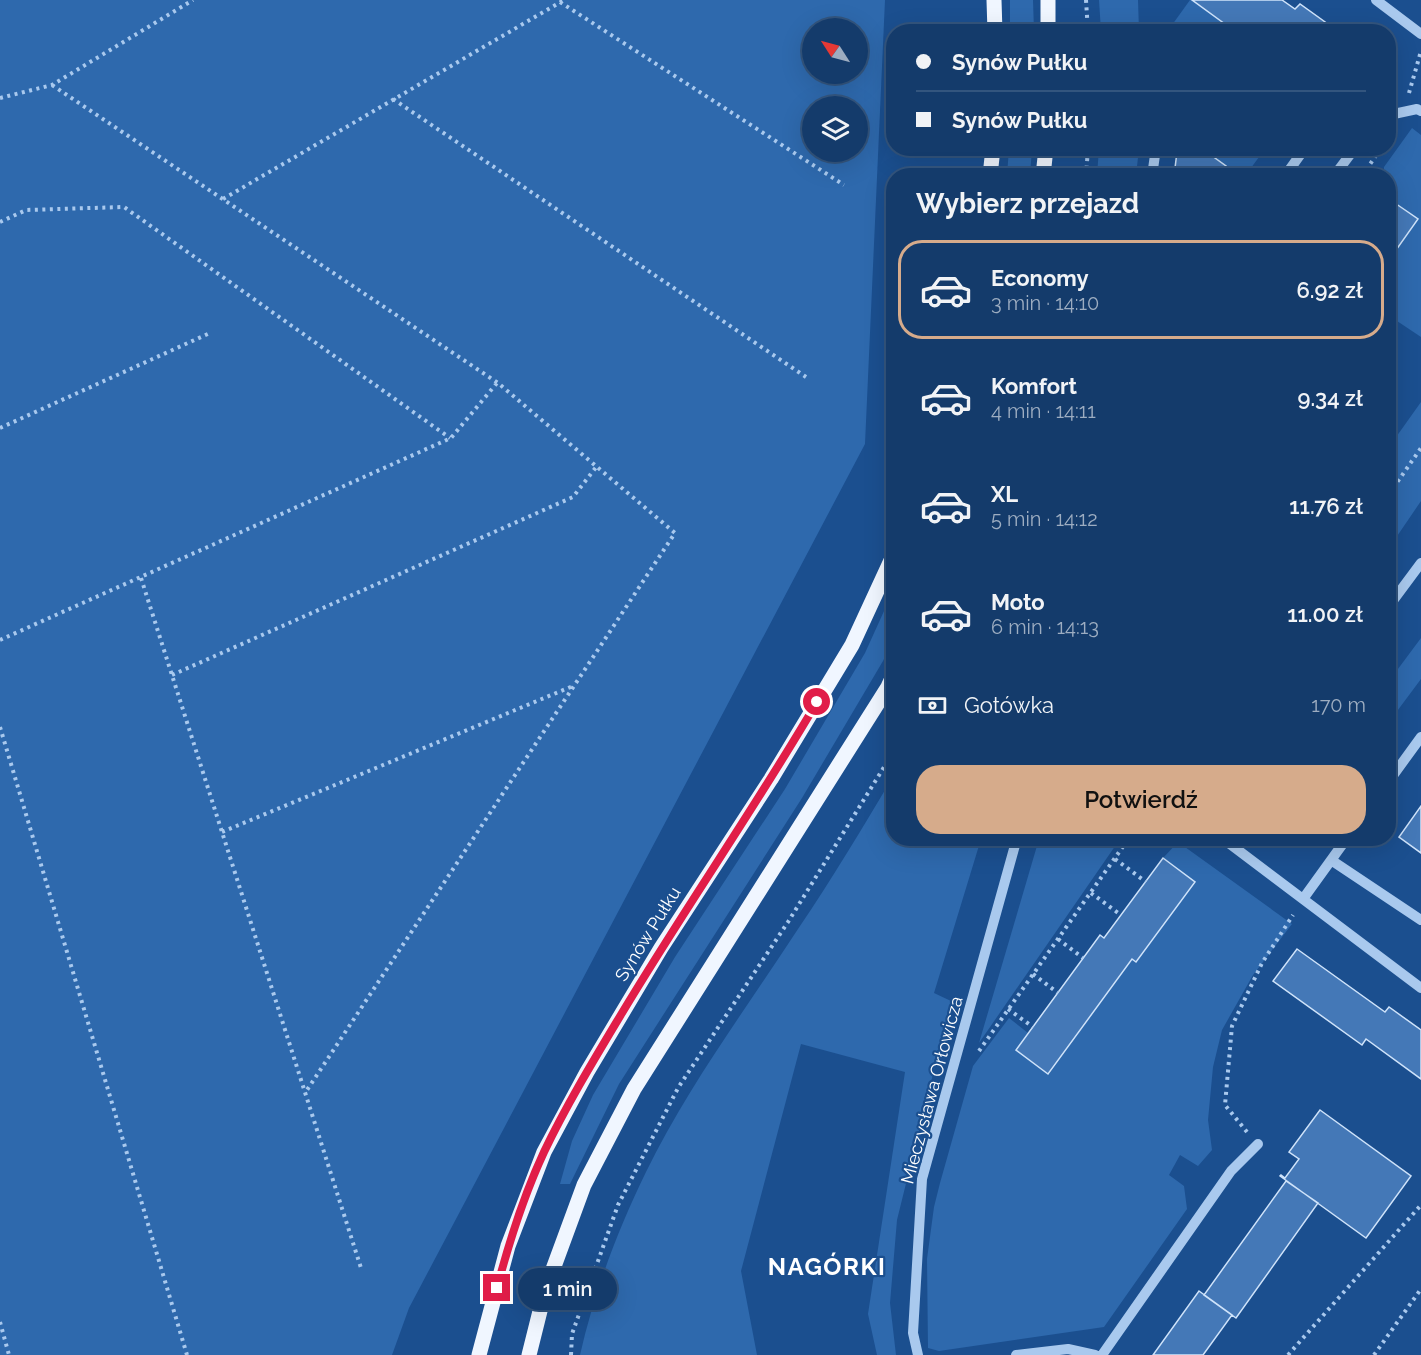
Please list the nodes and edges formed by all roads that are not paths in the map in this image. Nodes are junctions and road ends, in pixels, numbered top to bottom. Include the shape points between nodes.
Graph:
1 (994, 0) edge
2 (1048, 0) edge
3 (1376, 0) edge
4 (995, 24) edge
5 (1048, 24) edge
6 (1421, 34) edge
7 (1419, 110) edge
8 (1396, 111) edge
9 (1421, 563) edge
10 (886, 571) edge
11 (1396, 597) edge
12 (886, 689) edge
13 (1421, 737) edge
14 (1396, 771) edge
15 (1015, 846) edge
16 (1233, 846) edge
17 (1341, 846) edge
18 (1331, 860) junction
19 (1303, 899) junction
20 (1421, 920) edge
21 (1421, 988) edge
22 (1258, 1144) road end
23 (480, 1355) edge
24 (529, 1355) edge
25 (918, 1355) edge
26 (1016, 1355) edge
27 (1095, 1355) edge
28 (1102, 1355) edge

1 - 4 main road
2 - 5 main road
3 - 6 street
7 - 8 street
9 - 11 street
10 - 23 main road, Synów Pułku via 852,645 661,948 586,1072 544,1152 508,1246
12 - 24 main road via 634,1089 584,1185 545,1291
13 - 14 street
15 - 25 street, Mieczysława Orłowicza via 922,1179 913,1333
16 - 19 street
17 - 18 street
18 - 19 street
18 - 20 street
19 - 21 street
22 - 28 street via 1231,1172
26 - 27 street via 1068,1349

